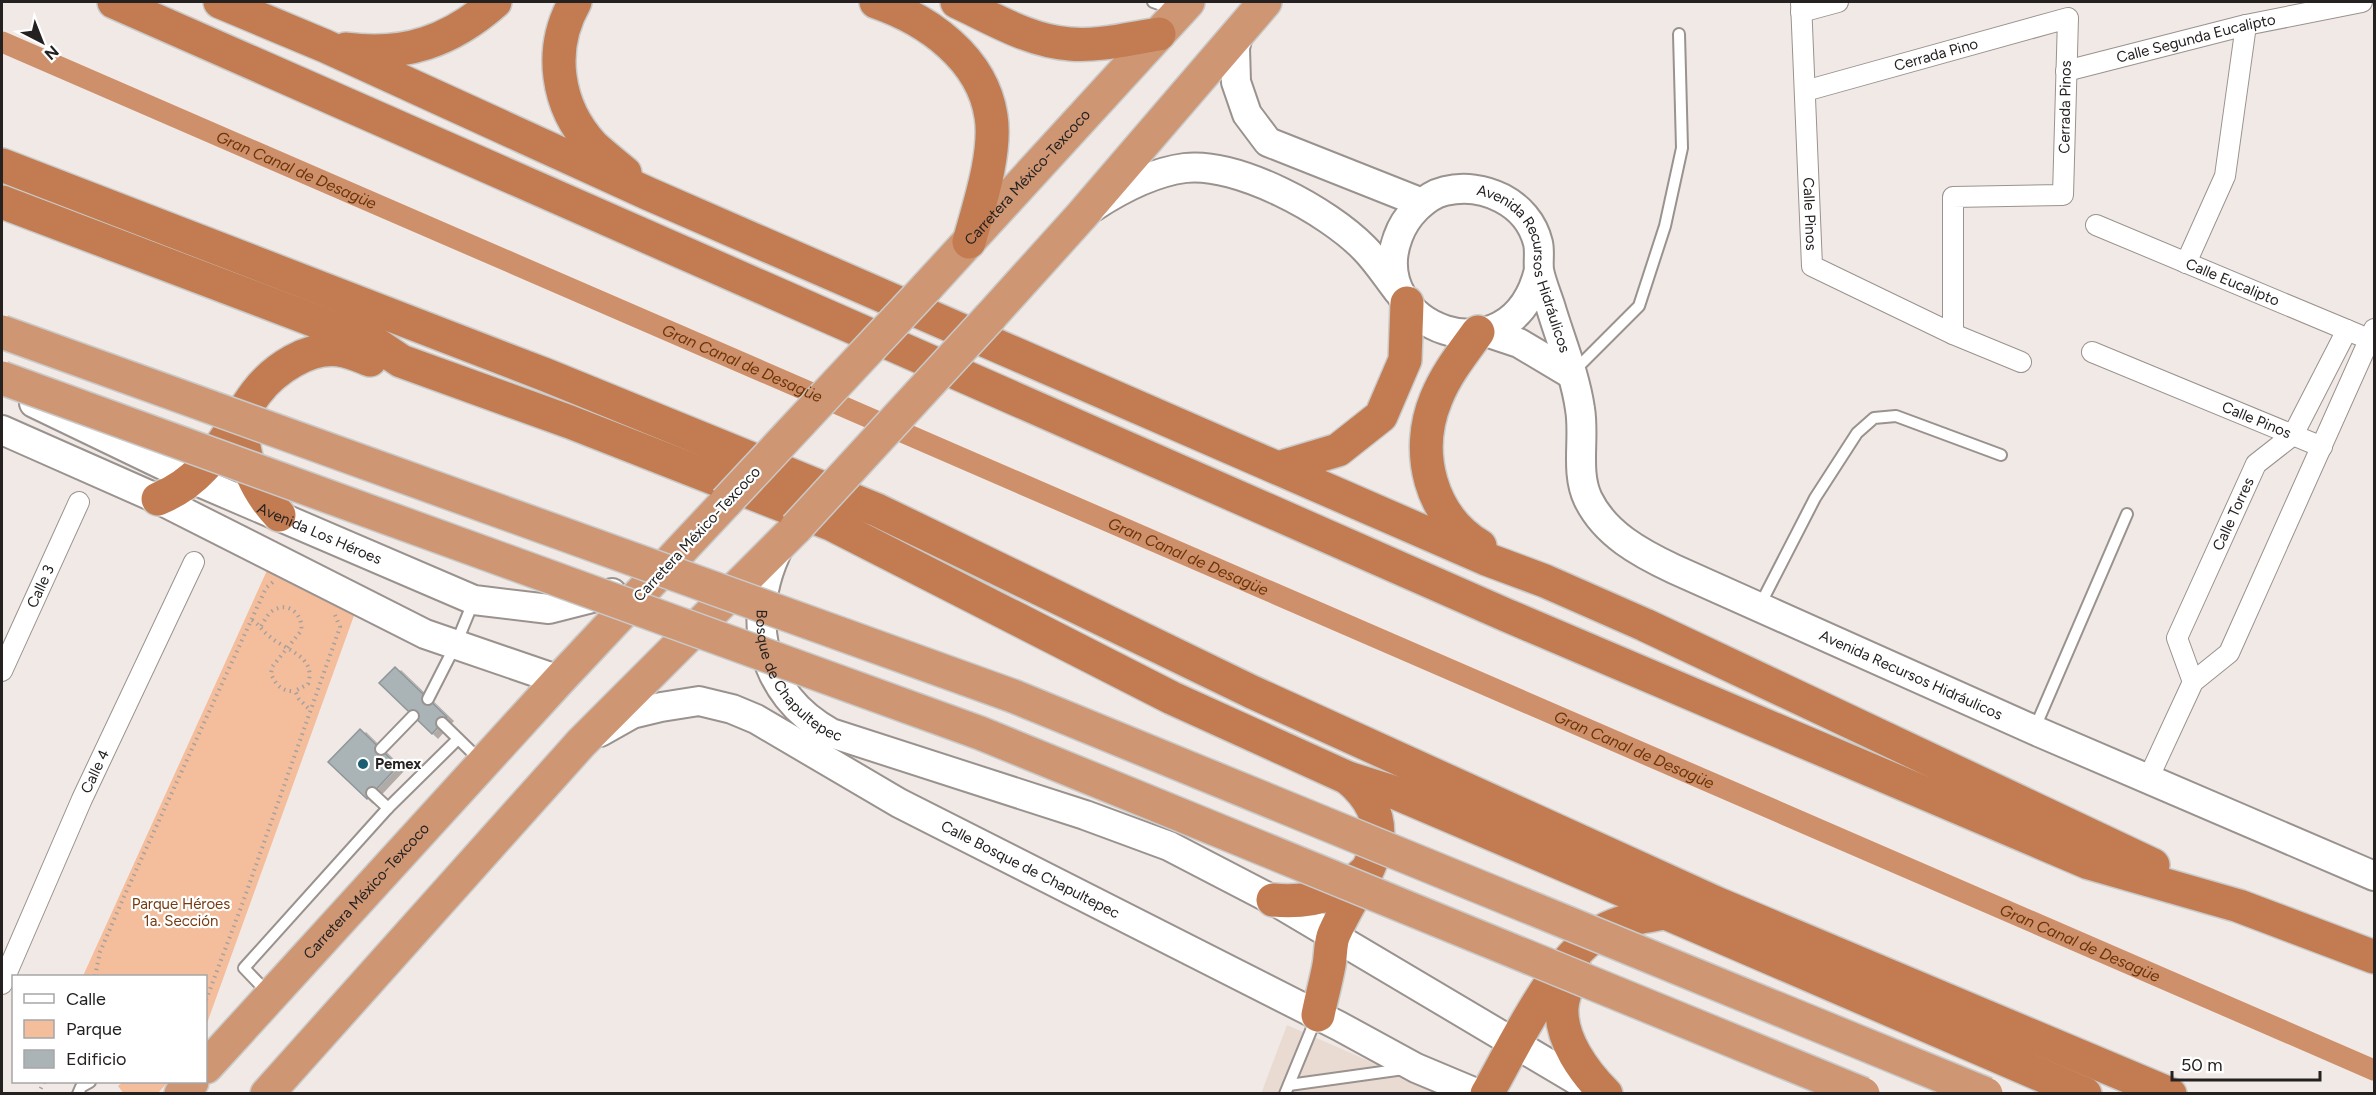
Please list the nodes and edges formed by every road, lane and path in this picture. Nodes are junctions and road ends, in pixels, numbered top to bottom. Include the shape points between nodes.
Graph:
1 (114, 2) edge
2 (220, 2) edge
3 (495, 2) edge
4 (575, 2) edge
5 (876, 2) edge
6 (957, 2) edge
7 (1265, 2) edge
8 (1838, 2) edge
9 (2362, 2) edge
10 (1801, 7) edge
11 (1170, 12) edge
12 (2068, 18) joint
13 (2246, 25) junction
14 (1239, 31) junction
15 (1679, 34) dead end
16 (325, 46) junction
17 (2066, 71) junction
18 (1805, 91) junction
19 (2, 165) edge
20 (649, 194) junction
21 (2, 202) edge
22 (1422, 203) junction
23 (1082, 216) junction
24 (2096, 225) dead end
25 (969, 242) junction
26 (2186, 263) junction
27 (1539, 270) junction
28 (1405, 301) junction
29 (2347, 330) junction
30 (2, 332) edge
31 (1482, 332) junction
32 (1953, 334) junction
33 (2372, 334) edge
34 (2092, 352) dead end
35 (401, 361) junction
36 (2021, 362) dead end
37 (1571, 374) junction
38 (2, 378) edge
39 (2, 388) edge
40 (249, 404) junction
41 (2, 430) edge
42 (2293, 435) junction
43 (2322, 447) junction
44 (2001, 455) dead end
45 (1278, 468) junction
46 (192, 479) junction
47 (158, 499) junction
48 (79, 502) dead end
49 (2127, 514) dead end
50 (279, 515) junction
51 (788, 536) junction
52 (194, 562) dead end
53 (1545, 581) junction
54 (279, 582) dead end
55 (651, 583) junction
56 (474, 600) junction
57 (1759, 608) junction
58 (325, 609) dead end
59 (252, 620) junction
60 (261, 626) junction
61 (456, 644) junction
62 (287, 648) junction
63 (2, 671) edge
64 (559, 680) junction
65 (2193, 682) junction
66 (295, 691) junction
67 (428, 699) dead end
68 (310, 710) junction
69 (413, 716) dead end
70 (442, 723) dead end
71 (2034, 730) junction
72 (458, 739) junction
73 (581, 743) junction
74 (381, 749) dead end
75 (483, 763) junction
76 (1348, 778) junction
77 (2148, 779) junction
78 (372, 794) dead end
79 (388, 808) junction
80 (1371, 865) junction
81 (2374, 876) edge
82 (1273, 900) junction
83 (2238, 906) junction
84 (1666, 913) junction
85 (1333, 935) junction
86 (1580, 947) junction
87 (2374, 957) edge
88 (95, 975) edge
89 (2, 984) edge
90 (270, 996) junction
91 (207, 997) edge
92 (1318, 1015) junction
93 (1517, 1042) junction
94 (207, 1066) edge
95 (1416, 1068) junction
96 (88, 1083) edge
97 (1287, 1089) edge
98 (78, 1094) edge
99 (267, 1094) edge
100 (1478, 1094) edge
101 (1487, 1094) edge
102 (1600, 1094) edge
103 (1605, 1094) edge
104 (1863, 1094) edge
105 (1986, 1094) edge
106 (2085, 1094) edge
107 (2170, 1094) edge

1 - 83 highway via 1506,615 2067,854
2 - 16 highway
3 - 16 highway via 455,32 426,44 366,52
4 - 20 highway via 566,17 558,50 559,78 569,111 593,145
5 - 25 highway via 928,27 959,52 981,82 991,117 990,155
6 - 11 highway via 1034,37 1071,45
7 - 14 highway
8 - 10 street
9 - 13 street, Calle Segunda Eucalipto
10 - 18 street, Calle Pinos
11 - 25 highway, Carretera México-Texcoco
12 - 17 street, Cerrada Pinos
12 - 18 street, Cerrada Pino
13 - 17 street, Calle Segunda Eucalipto
13 - 26 street via 2225,176
14 - 22 main road via 1234,65 1238,90 1247,114 1268,142
14 - 23 highway
15 - 37 lane via 1682,148 1665,226 1639,306
16 - 20 highway
17 - 32 street, Cerrada Pinos via 2063,195 1953,197
18 - 32 street, Calle Pinos via 1812,266
19 - 107 highway via 546,375 877,510 1252,692 1716,903
20 - 45 highway
21 - 35 highway via 376,344
22 - 27 main road, Avenida Recursos Hidráulicos via 1443,191 1467,188 1491,192 1512,203 1528,220 1538,242
22 - 28 main road via 1407,218 1396,244 1395,279
23 - 28 main road via 1119,192 1173,171 1198,168 1226,172 1276,190 1323,216 1365,249
23 - 51 highway, bridge
24 - 26 street, Calle Eucalipto
25 - 55 highway, Carretera México-Texcoco, bridge
26 - 29 street, Calle Eucalipto
27 - 31 main road via 1523,307 1505,324
27 - 37 main road, Avenida Recursos Hidráulicos
28 - 31 main road via 1419,317 1439,329
28 - 45 highway via 1405,360 1381,416 1338,450
29 - 33 street, Calle Eucalipto
29 - 42 street, Calle Torres
30 - 105 highway, bridge via 1013,696
31 - 37 main road, Avenida Recursos Hidráulicos via 1519,343
31 - 53 highway via 1451,369 1430,416 1426,454 1432,486 1442,510 1459,531
32 - 36 street, Calle Pinos
33 - 43 street
34 - 42 street, Calle Pinos
35 - 40 highway via 375,362 341,350 310,353 268,380
35 - 76 highway via 833,525 1173,698
37 - 57 main road, Avenida Recursos Hidráulicos via 1582,427 1581,472 1587,497 1598,517 1618,537 1649,558
38 - 104 highway, bridge via 980,733
39 - 46 main road, Avenida Los Héroes
40 - 46 highway
40 - 50 highway via 243,432 246,459 258,489
41 - 47 main road
42 - 43 street, Calle Pinos
42 - 65 street, Calle Torres via 2256,464 2177,638
43 - 65 street via 2229,653
44 - 57 lane via 1896,416 1874,418 1857,433 1815,498
45 - 53 highway
46 - 47 highway
46 - 50 main road, Avenida Los Héroes
47 - 61 main road via 425,634
48 - 63 street, Calle 3
49 - 71 lane
50 - 56 main road, Avenida Los Héroes
51 - 73 highway
51 - 82 main road, Bosque de Chapultepec via 767,574 761,624 768,659 781,689 802,714 824,729 1084,814 1169,846
52 - 89 street, Calle 4 via 82,799
53 - 83 highway
54 - 59 path via 266,588
55 - 56 main road, Avenida Los Héroes via 549,609
55 - 64 highway, Carretera México-Texcoco
56 - 61 lane
57 - 71 main road, Avenida Recursos Hidráulicos
58 - 68 path via 334,615 340,627
59 - 60 path
59 - 88 path via 122,901 100,952
60 - 62 path via 270,638
60 - 62 path via 276,608 293,610 300,616 301,632
61 - 64 main road
61 - 67 lane
62 - 66 path via 309,666 308,684
62 - 66 path via 271,674 279,687
64 - 75 highway, Carretera México-Texcoco
65 - 77 street
66 - 68 path
68 - 91 path
69 - 74 lane
70 - 72 lane
71 - 77 main road, Avenida Recursos Hidráulicos
72 - 75 lane
72 - 79 lane
73 - 92 main road, Calle Bosque de Chapultepec via 632,714 661,707 699,701 732,709 756,719 899,803
73 - 99 highway
75 - 90 highway, Carretera México-Texcoco
76 - 80 highway via 1364,794 1375,815 1378,840
76 - 84 highway via 1396,793 1625,891
77 - 81 main road, Avenida Recursos Hidráulicos
78 - 79 lane
79 - 90 lane via 244,968
80 - 82 highway via 1350,884 1325,896
80 - 85 highway
82 - 85 main road
83 - 87 highway
84 - 86 highway via 1637,917 1606,929
84 - 106 highway
85 - 92 highway
85 - 93 main road
86 - 93 highway via 1543,995
86 - 103 highway via 1562,1006 1563,1025 1589,1077
90 - 94 highway, Carretera México-Texcoco
92 - 95 main road, Calle Bosque de Chapultepec
92 - 97 lane
93 - 101 highway
93 - 102 main road
95 - 97 lane
95 - 100 main road, Calle Bosque de Chapultepec
96 - 98 lane

